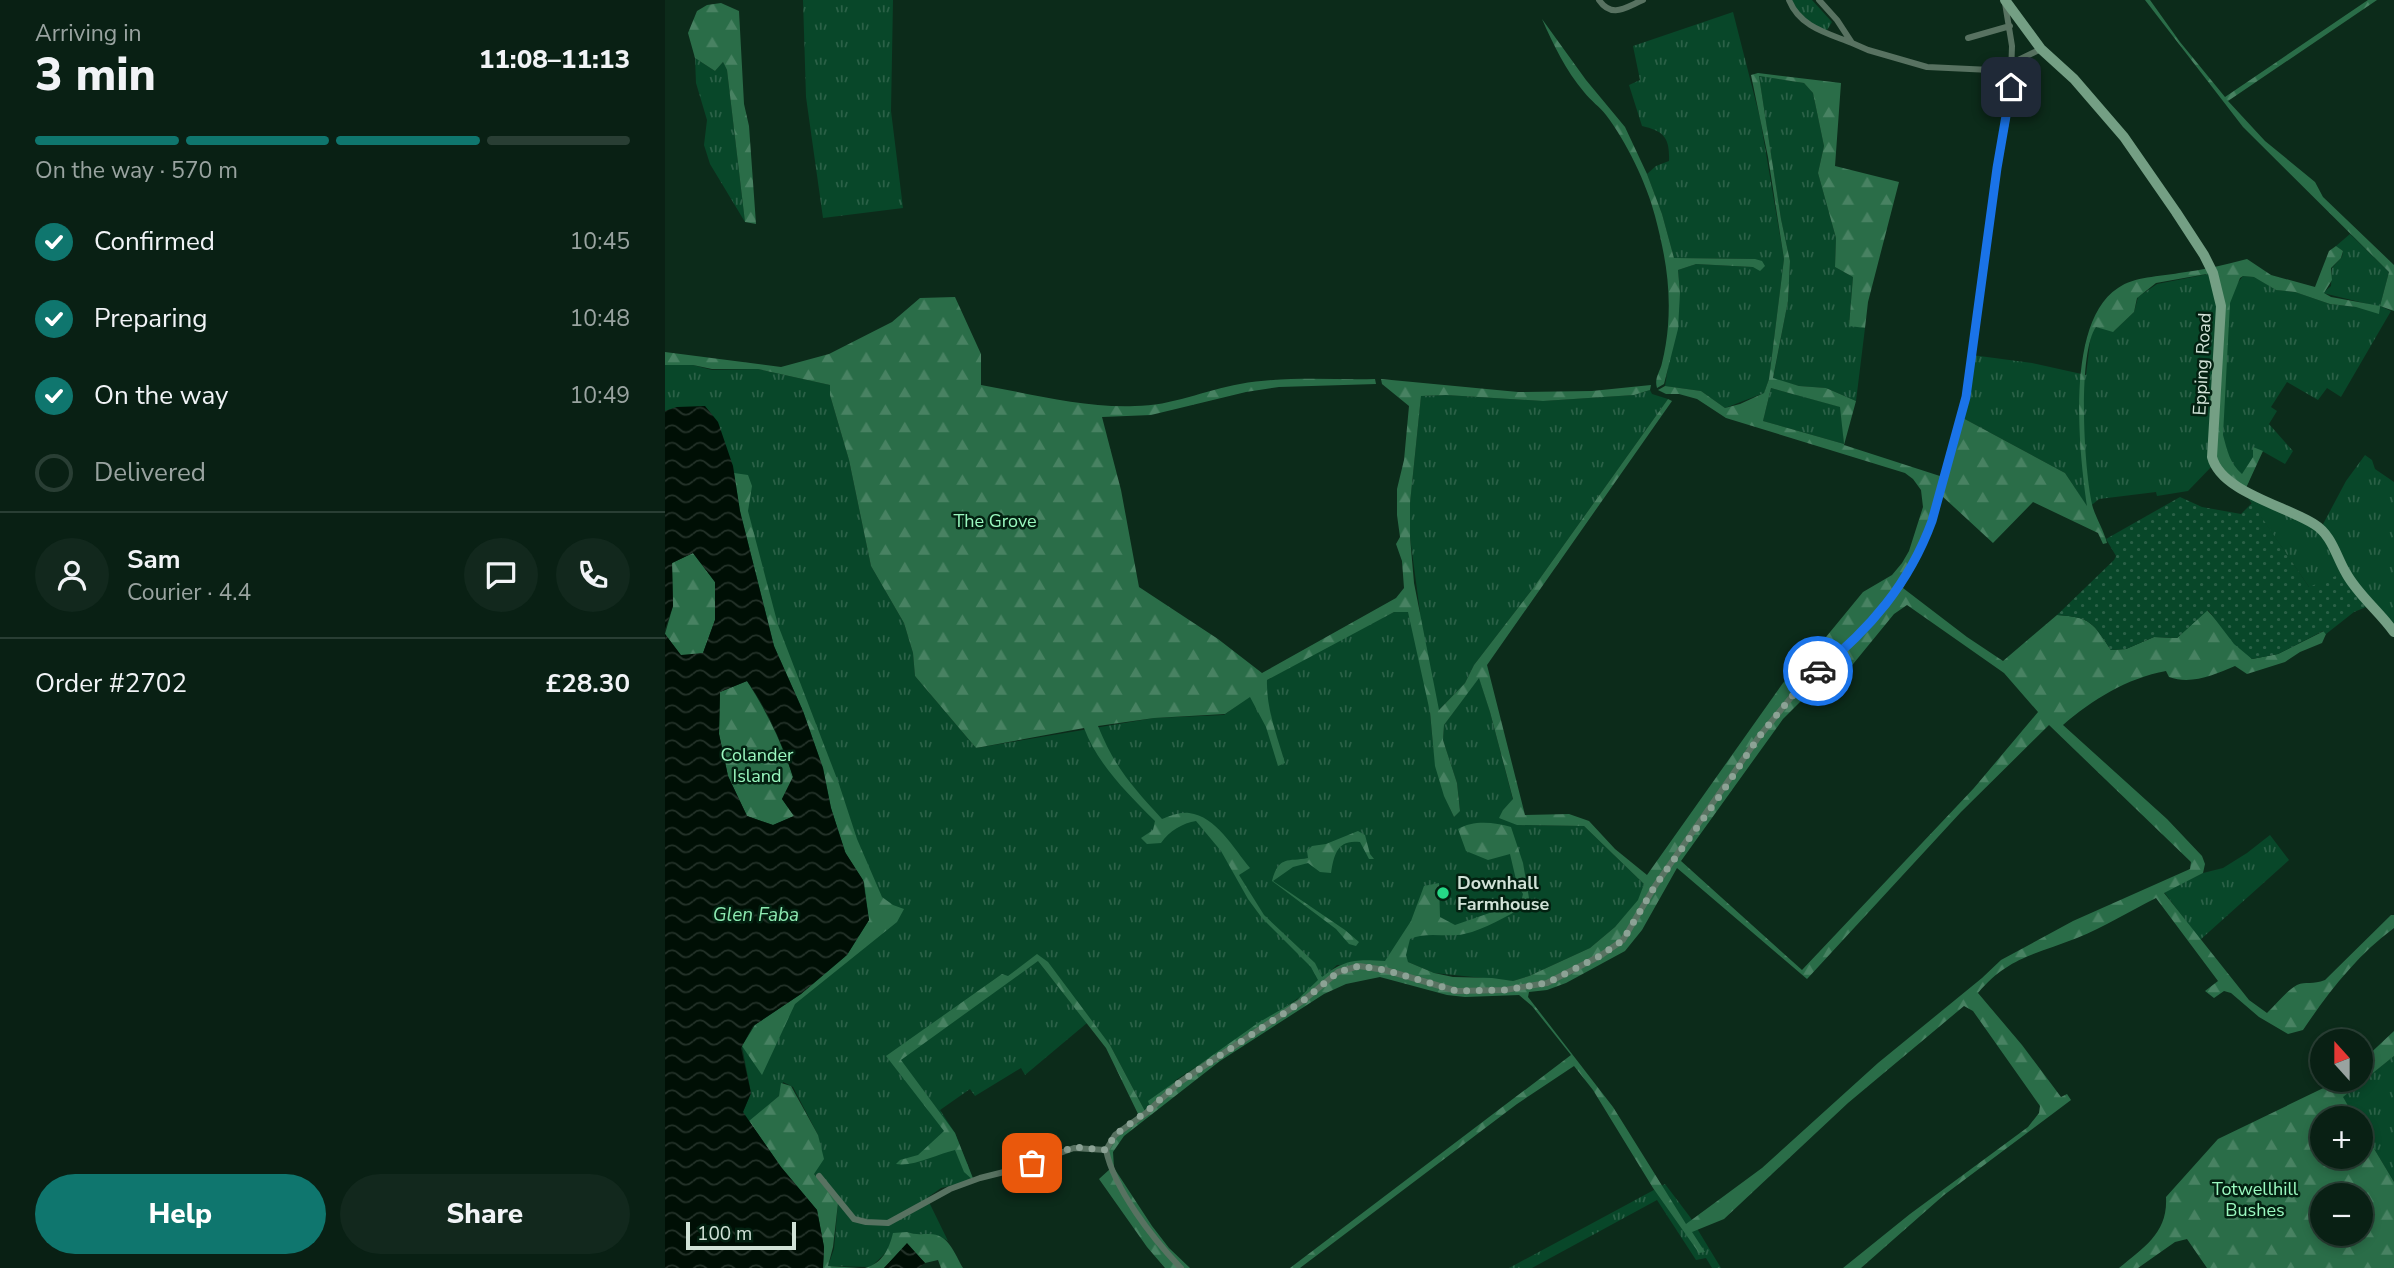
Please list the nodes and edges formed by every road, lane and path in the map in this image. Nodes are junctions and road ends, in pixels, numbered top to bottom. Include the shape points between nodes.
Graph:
1 (1599, 0) edge
2 (1643, 0) edge
3 (1790, 0) edge
4 (1819, 0) edge
5 (2005, 0) edge
6 (1837, 20) junction
7 (2010, 26) junction
8 (1826, 33) junction
9 (1968, 38) dead end
10 (1852, 43) junction
11 (2042, 49) junction
12 (2012, 63) junction
13 (2012, 71) junction
14 (2394, 632) edge
15 (1106, 1150) junction
16 (819, 1176) dead end
17 (1181, 1268) edge

1 - 2 street via 1610,11
3 - 8 street via 1799,17
4 - 6 street
5 - 7 street
5 - 11 main road, Epping Road
6 - 8 street
6 - 10 street
7 - 9 street
7 - 12 street
8 - 10 street
10 - 13 street via 1927,67
11 - 12 street
11 - 14 main road, Epping Road via 2124,137 2213,272 2221,306 2212,457 2218,471 2245,490 2321,528 2353,585
12 - 13 street
13 - 15 street via 1966,397 1926,539 1885,606 1849,646 1802,684 1758,738 1623,940 1547,983 1504,990 1457,991 1359,966 1338,972 1304,1000 1180,1082 1115,1135
15 - 16 street via 1074,1147 980,1178 888,1223 854,1219
15 - 17 street via 1110,1169 1146,1227

